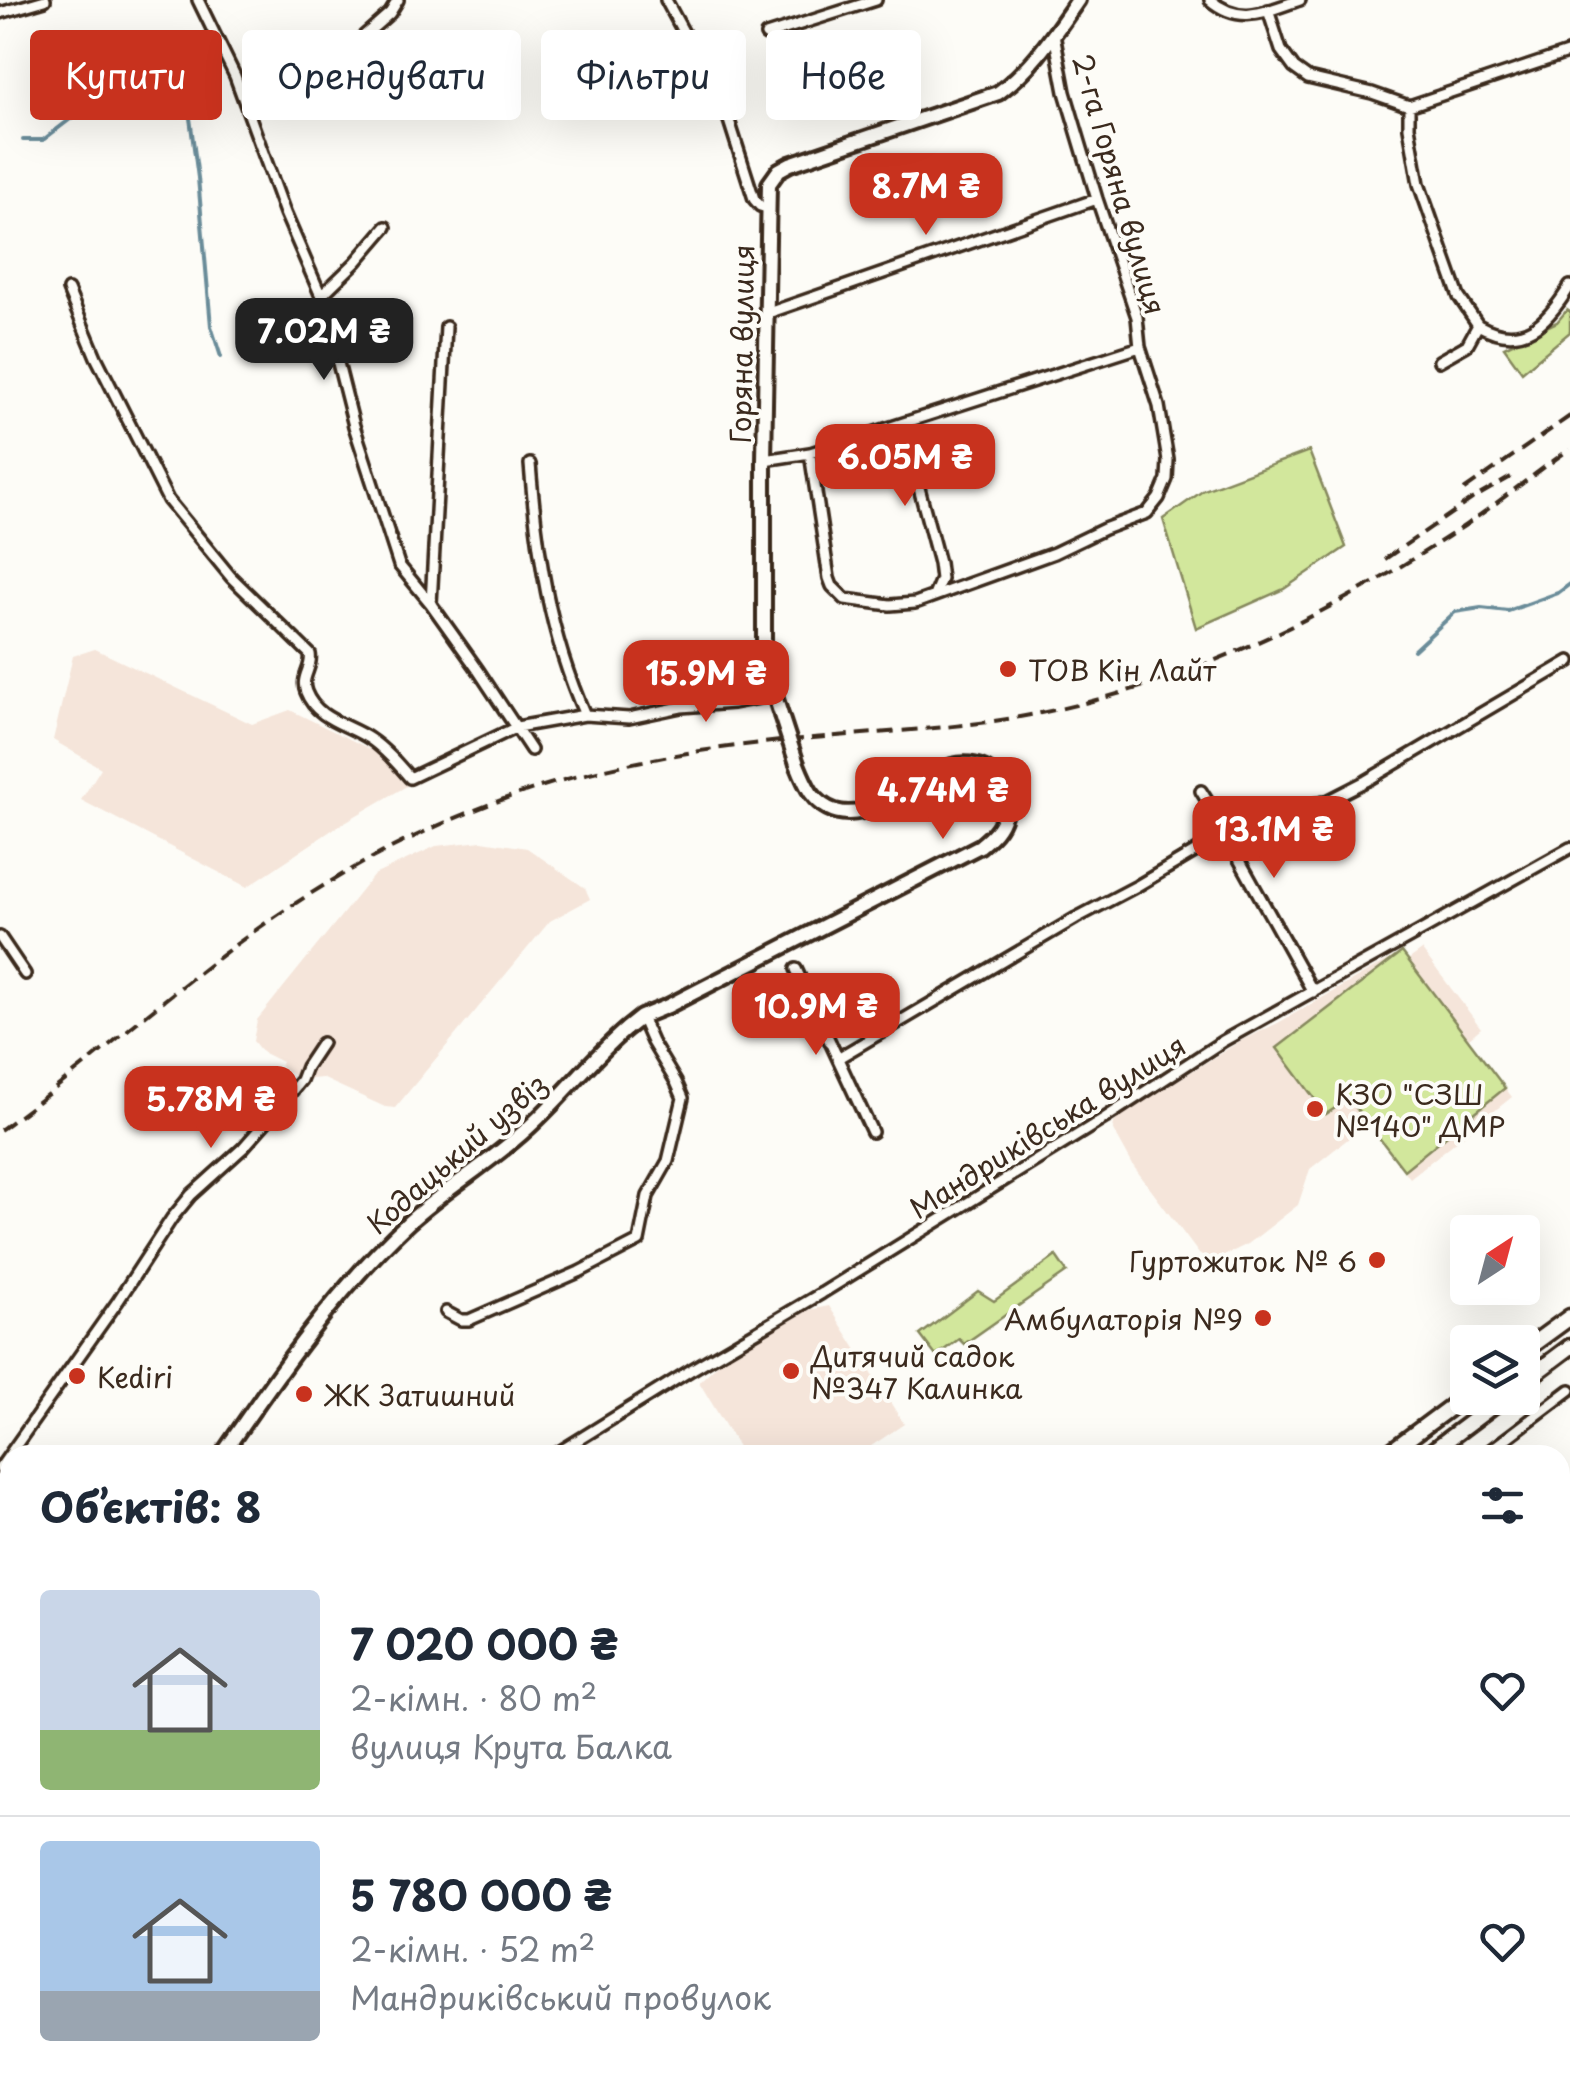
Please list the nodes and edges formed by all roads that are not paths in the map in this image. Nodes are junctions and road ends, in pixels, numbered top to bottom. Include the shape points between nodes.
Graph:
1 (44, 0) edge
2 (198, 0) edge
3 (398, 0) edge
4 (666, 0) edge
5 (876, 0) edge
6 (1078, 0) edge
7 (1210, 0) edge
8 (1300, 0) edge
9 (1268, 10) junction
10 (0, 12) edge
11 (371, 30) edge
12 (782, 30) edge
13 (1054, 34) junction
14 (1570, 52) edge
15 (1409, 106) junction
16 (1097, 199) junction
17 (768, 208) junction
18 (386, 227) dead end
19 (1570, 286) edge
20 (68, 290) dead end
21 (321, 296) junction
22 (768, 313) junction
23 (1478, 324) junction
24 (446, 327) dead end
25 (1140, 347) junction
26 (1439, 361) dead end
27 (902, 424) junction
28 (810, 454) junction
29 (764, 460) junction
30 (530, 464) dead end
31 (934, 596) junction
32 (431, 604) junction
33 (1570, 661) edge
34 (776, 696) junction
35 (585, 715) junction
36 (781, 715) joint
37 (518, 727) junction
38 (531, 750) dead end
39 (1201, 791) dead end
40 (1221, 823) junction
41 (1225, 834) junction
42 (1570, 848) edge
43 (0, 936) edge
44 (796, 969) dead end
45 (25, 974) dead end
46 (1313, 992) junction
47 (641, 1017) junction
48 (322, 1043) dead end
49 (838, 1058) junction
50 (872, 1132) dead end
51 (446, 1312) dead end
52 (1570, 1316) edge
53 (1540, 1338) edge
54 (1570, 1348) edge
55 (1540, 1370) edge
56 (1570, 1390) edge
57 (1450, 1407) edge
58 (1481, 1415) edge
59 (16, 1445) edge
60 (229, 1445) edge
61 (570, 1445) edge
62 (1399, 1445) edge
63 (1441, 1445) edge
64 (1497, 1445) edge

1 - 10 street
2 - 21 street via 235,76
3 - 11 street
4 - 17 street, Горяна вулиця via 726,112 754,200
5 - 12 street
6 - 13 street
7 - 9 street via 1234,14
8 - 9 street
9 - 15 street via 1281,50 1308,78
13 - 16 street, 2-га Горяна вулиця
13 - 17 street via 998,92 779,170 769,184
14 - 15 street
15 - 23 street via 1419,184 1459,297
16 - 22 street
16 - 25 street, 2-га Горяна вулиця via 1138,318
17 - 22 street, Горяна вулиця
18 - 21 street
19 - 23 street via 1556,308 1524,334
20 - 37 street via 168,500 231,577 310,654 304,684 318,708 368,737 410,778
21 - 32 street via 388,535 399,565
22 - 29 street, Горяна вулиця
23 - 26 street via 1466,345
24 - 32 street
25 - 27 street, 2-га Горяна вулиця
25 - 31 street, 2-га Горяна вулиця via 1168,460 1160,498 1147,514
27 - 28 street, 2-га Горяна вулиця
27 - 31 street via 940,563
28 - 29 street, 2-га Горяна вулиця
28 - 31 street, 2-га Горяна вулиця via 829,578 838,594 890,605
29 - 34 street, Горяна вулиця via 764,652
30 - 35 street via 556,638
32 - 37 street
33 - 40 street via 1325,802 1247,812
34 - 35 street via 629,718
34 - 36 street, Горяна вулиця
35 - 37 street
36 - 47 street, Кодацький узвіз, bridge via 808,789 823,805 867,811 952,766 976,764 1003,789 1000,826 980,846
37 - 38 street
39 - 40 street
40 - 41 street
41 - 46 street
41 - 49 street
42 - 46 street, Мандриківська вулиця
43 - 45 street
44 - 49 street
46 - 61 street, Мандриківська вулиця via 1223,1041
47 - 51 street via 684,1098 668,1162 648,1196 639,1242 469,1320
47 - 60 street, Кодацький узвіз via 534,1124 387,1244 294,1352
48 - 59 street via 280,1107 172,1218
49 - 50 street
52 - 53 main road
54 - 55 main road
56 - 64 street
57 - 62 main road
58 - 63 main road

